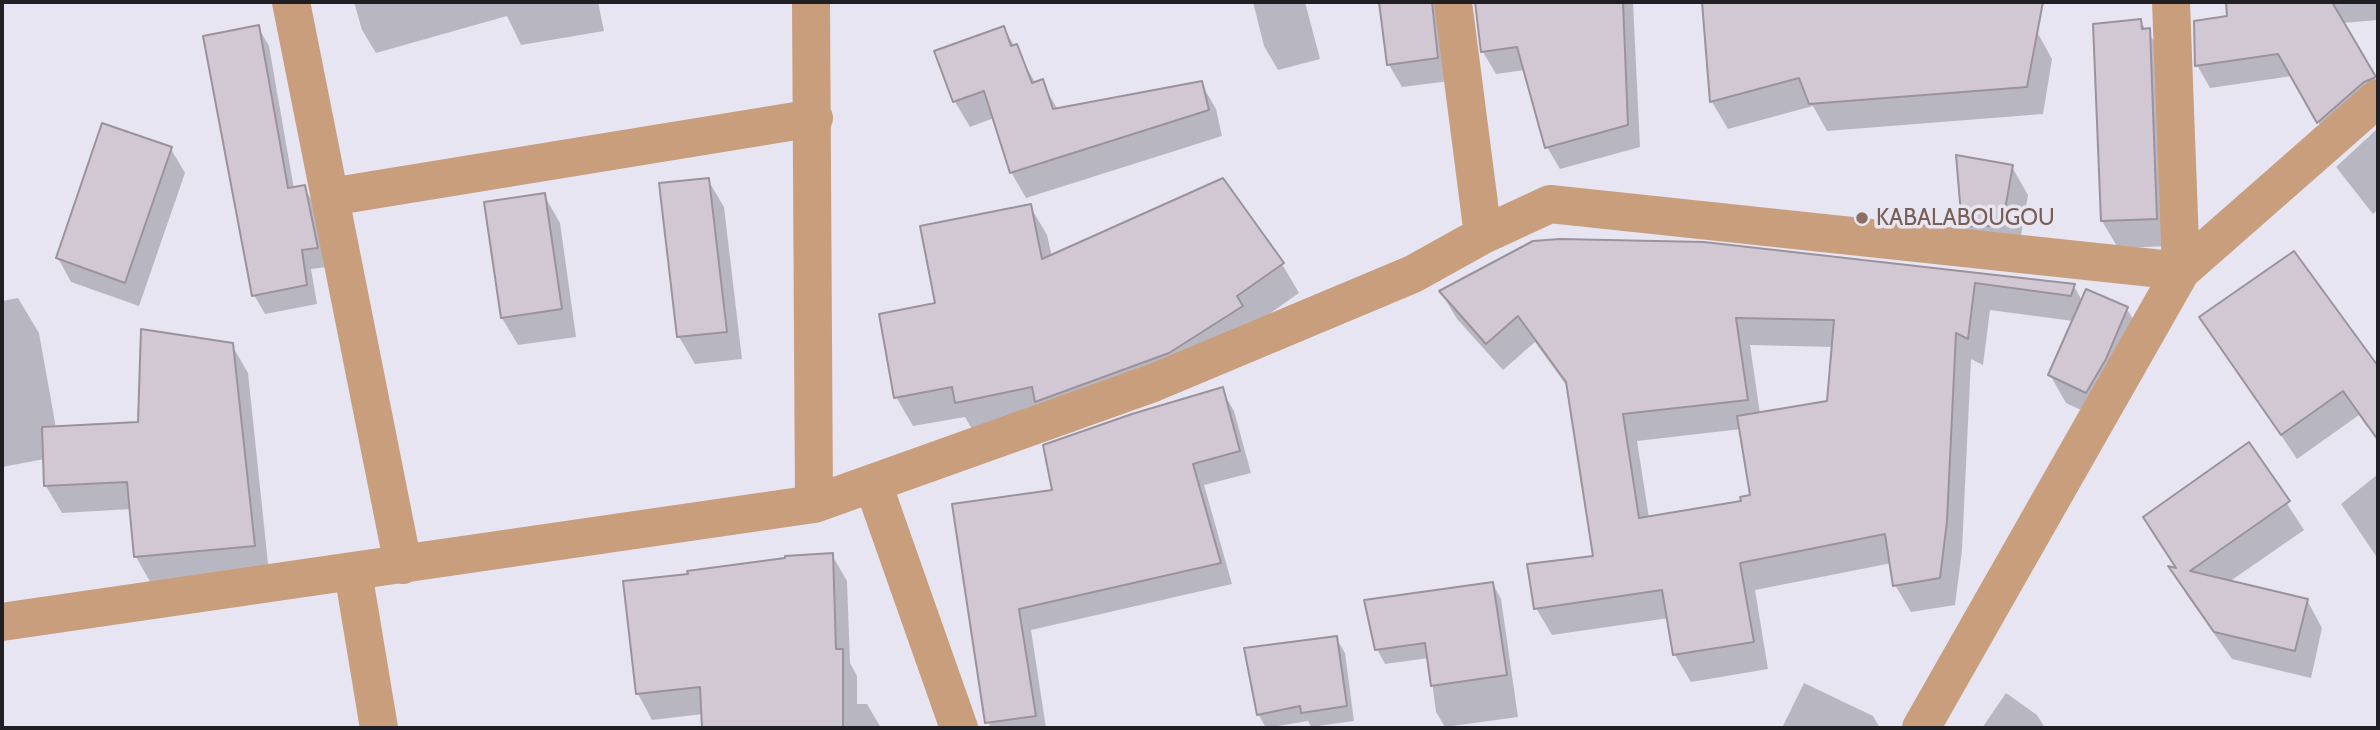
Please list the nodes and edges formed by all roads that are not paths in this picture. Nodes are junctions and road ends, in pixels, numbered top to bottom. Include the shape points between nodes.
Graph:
1 (291, 2) edge
2 (811, 2) edge
3 (1453, 2) edge
4 (2171, 2) edge
5 (2378, 98) edge
6 (814, 118) junction
7 (330, 197) junction
8 (1483, 235) junction
9 (2181, 271) junction
10 (873, 484) junction
11 (814, 505) junction
12 (403, 565) junction
13 (353, 572) junction
14 (2, 622) edge
15 (379, 728) edge
16 (959, 728) edge
17 (1921, 728) edge

1 - 7 street
2 - 6 street
3 - 8 street
4 - 9 street
5 - 9 street
6 - 7 street
6 - 11 street
7 - 12 street
8 - 9 street via 1550,204
8 - 10 street via 1413,274 1153,383
9 - 17 street
10 - 11 street
10 - 16 street
11 - 12 street
12 - 13 street
13 - 14 street
13 - 15 street

